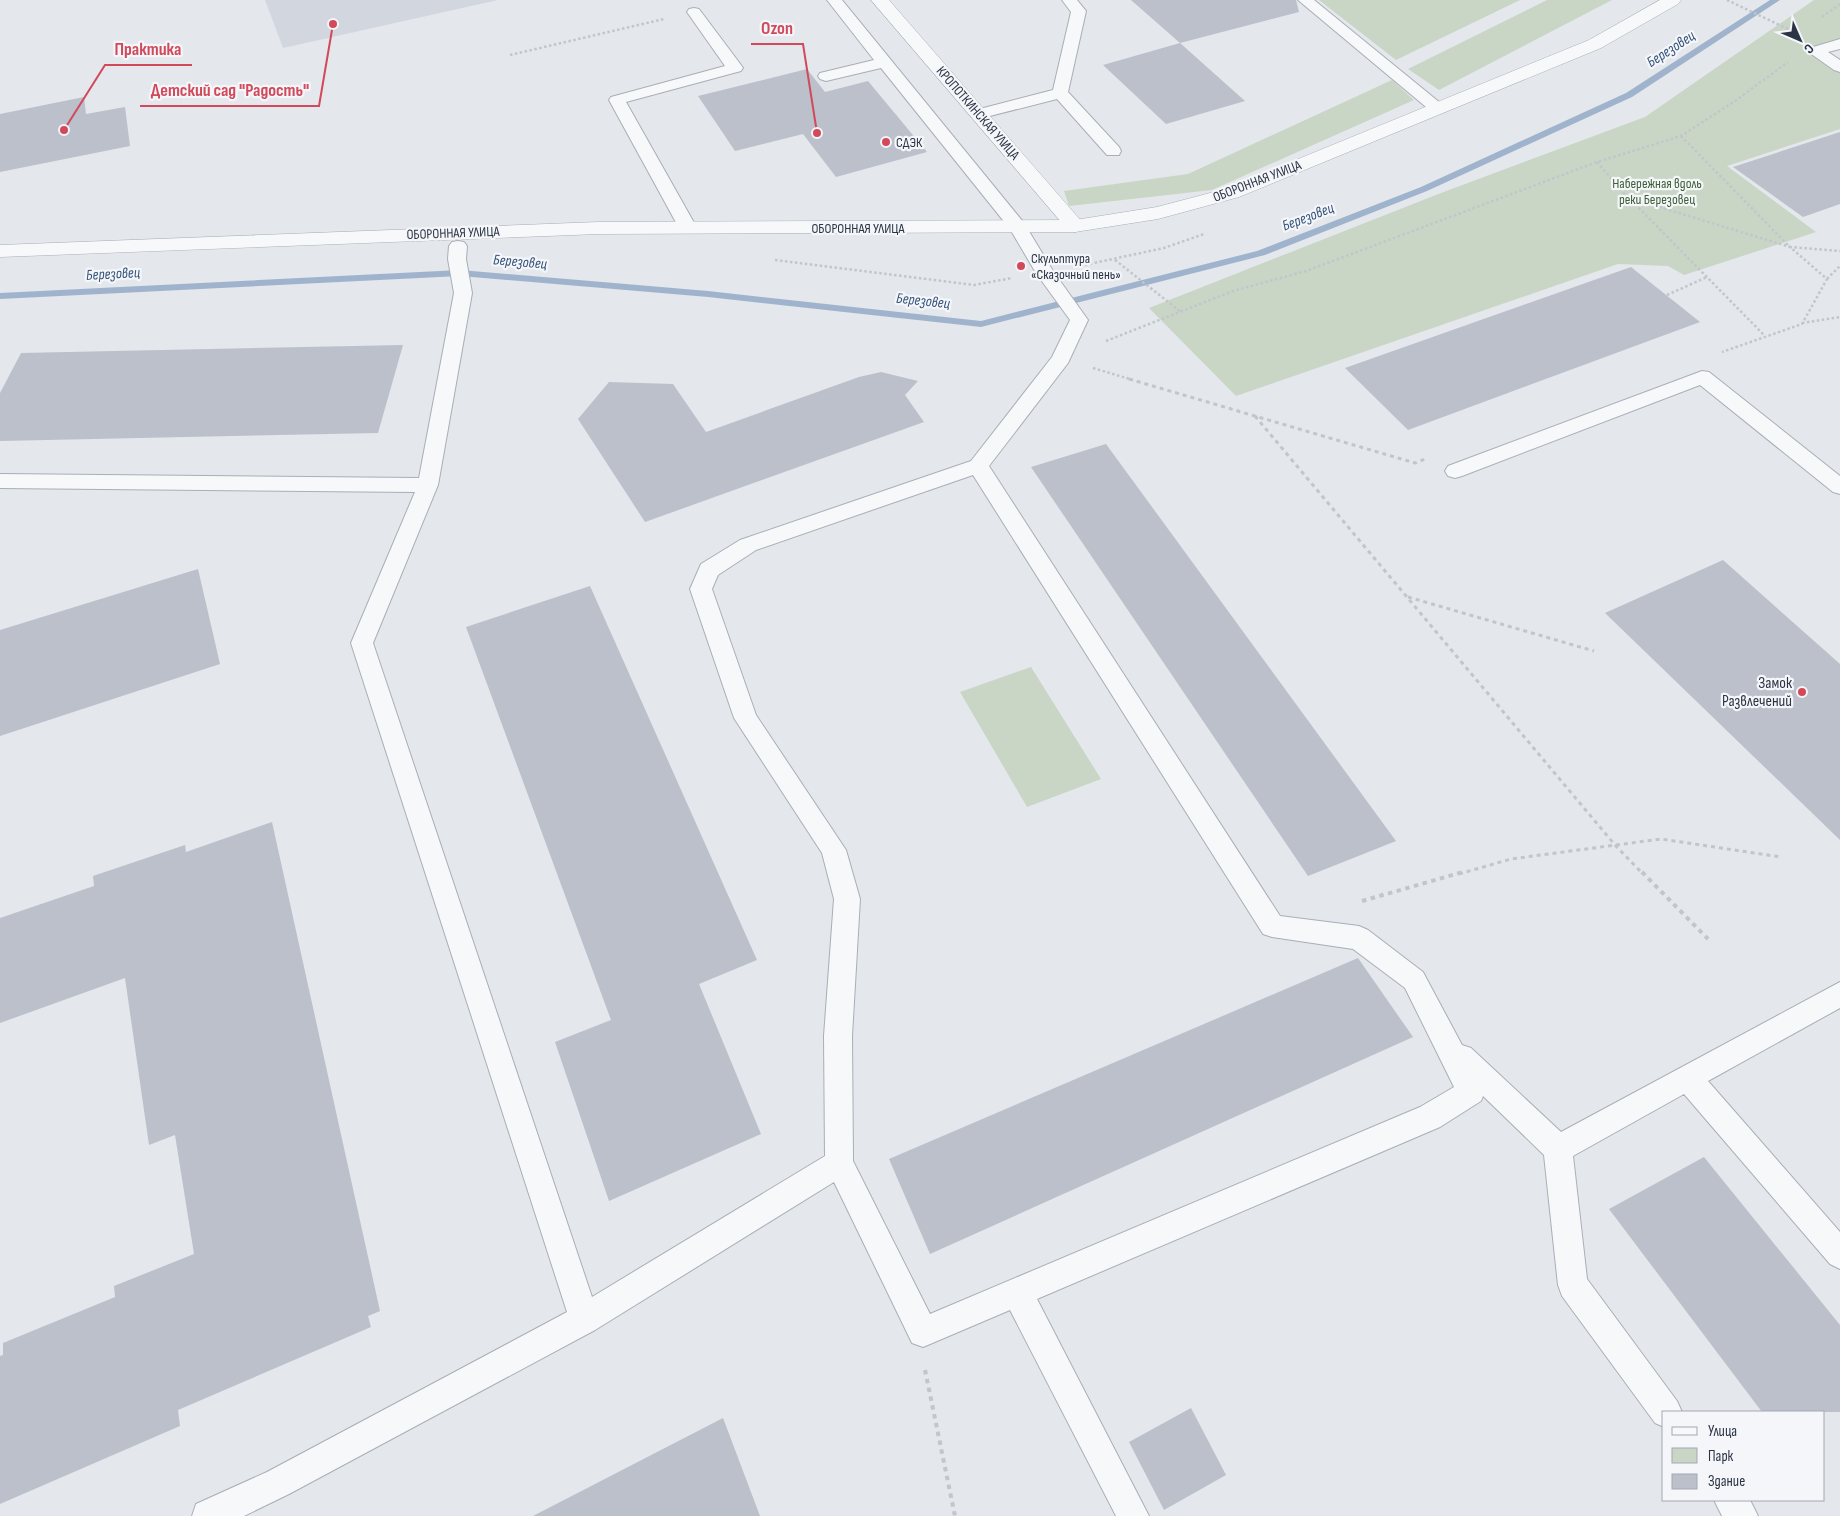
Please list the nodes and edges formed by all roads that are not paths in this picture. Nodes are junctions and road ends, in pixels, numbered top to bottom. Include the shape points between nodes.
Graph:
1 (834, 0) edge
2 (880, 0) edge
3 (1069, 0) edge
4 (1305, 0) edge
5 (1672, 0) edge
6 (694, 12) road end
7 (1840, 44) edge
8 (884, 62) junction
9 (1840, 67) edge
10 (826, 76) dead end
11 (1060, 93) junction
12 (1438, 109) junction
13 (978, 114) junction
14 (1113, 151) dead end
15 (1075, 226) junction
16 (688, 228) junction
17 (1018, 228) junction
18 (458, 246) dead end
19 (0, 251) edge
20 (978, 466) junction
21 (1455, 471) dead end
22 (0, 481) edge
23 (428, 485) junction
24 (1840, 487) edge
25 (1840, 994) edge
26 (1450, 1048) junction
27 (1688, 1078) junction
28 (1558, 1149) junction
29 (838, 1163) junction
30 (1840, 1254) edge
31 (1017, 1292) junction
32 (584, 1319) junction
33 (1665, 1411) edge
34 (1731, 1501) edge
35 (208, 1516) edge
36 (1133, 1516) edge
37 (1742, 1516) edge

1 - 8 lane
2 - 13 street, КРОПОТКИНСКАЯ УЛИЦА
3 - 11 lane via 1079,11
4 - 12 lane
5 - 12 street, ОБОРОННАЯ УЛИЦА via 1595,44
6 - 16 lane via 735,68 616,100
7 - 9 lane via 1816,51
8 - 10 lane
8 - 17 lane
11 - 13 lane
11 - 14 lane
12 - 15 street, ОБОРОННАЯ УЛИЦА via 1232,193 1158,214
13 - 15 street, КРОПОТКИНСКАЯ УЛИЦА
15 - 17 street, ОБОРОННАЯ УЛИЦА
16 - 17 street, ОБОРОННАЯ УЛИЦА
16 - 19 street, ОБОРОННАЯ УЛИЦА via 599,228
17 - 20 lane via 1079,320 1061,359
18 - 23 lane via 463,293
20 - 26 lane via 1272,926 1358,938 1414,980
20 - 29 lane via 748,545 709,570 701,589 746,718 834,850 847,899 838,1036
21 - 24 lane via 1702,377
22 - 23 lane
23 - 32 lane via 362,643
25 - 27 lane
26 - 28 lane
26 - 31 lane via 1471,1092 1430,1117
27 - 28 lane
27 - 30 lane
28 - 33 lane via 1573,1285
29 - 31 lane via 923,1332
29 - 32 lane
31 - 36 lane
32 - 35 lane via 278,1483
34 - 37 lane

